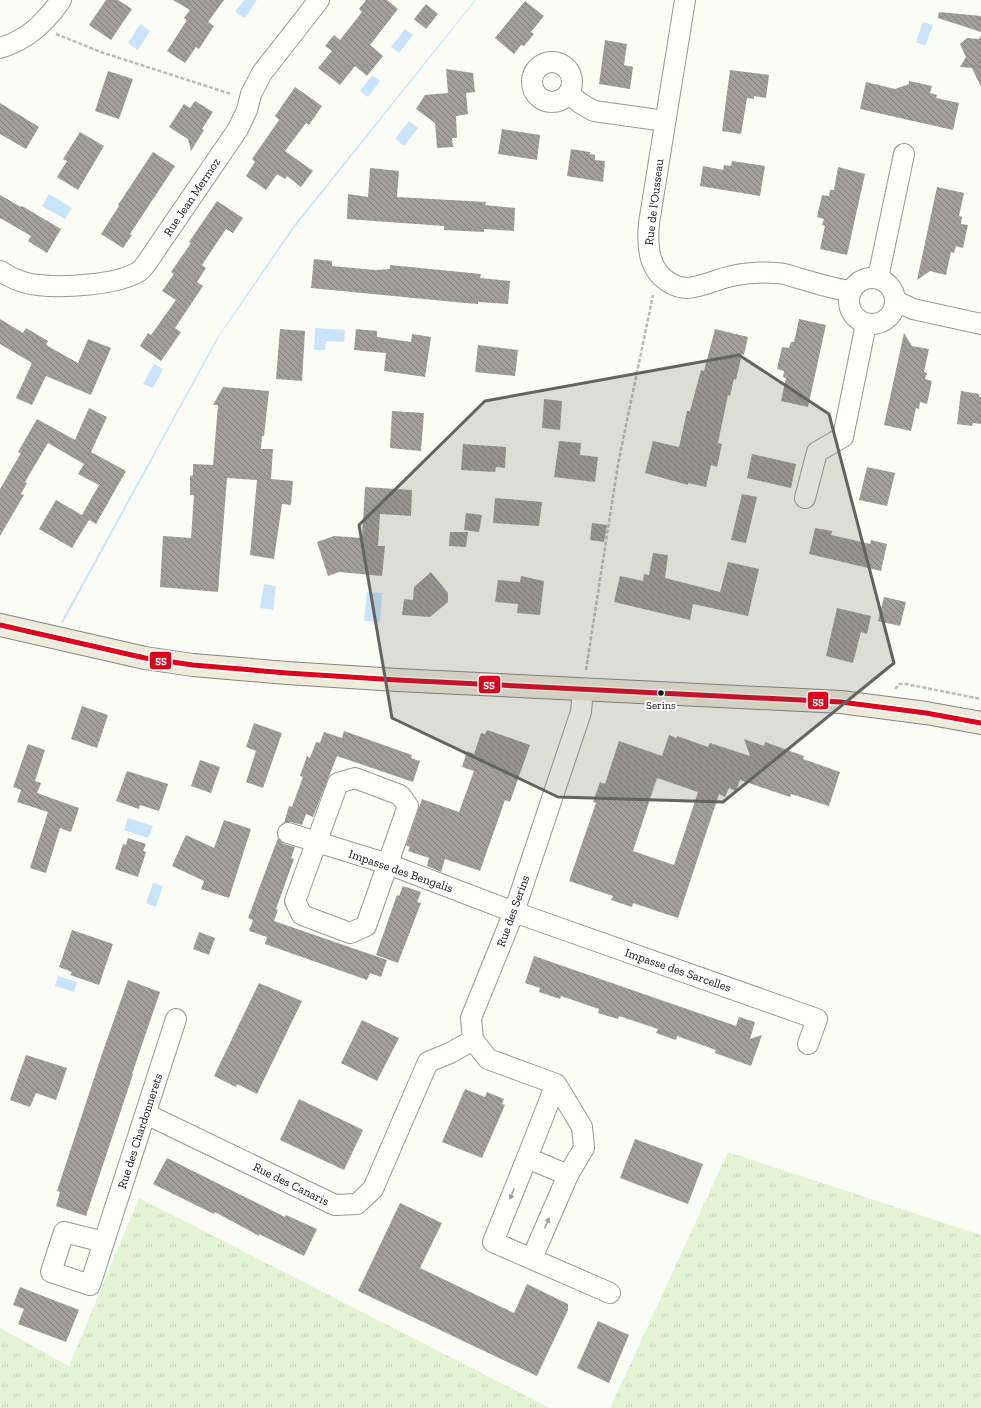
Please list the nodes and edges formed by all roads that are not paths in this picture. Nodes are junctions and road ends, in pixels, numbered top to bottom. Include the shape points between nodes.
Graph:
1 (61, 0) edge
2 (319, 0) edge
3 (685, 0) edge
4 (0, 48) edge
5 (569, 94) dead end
6 (665, 121) junction
7 (904, 154) dead end
8 (0, 271) edge
9 (878, 278) junction
10 (851, 291) junction
11 (896, 301) junction
12 (866, 324) junction
13 (981, 324) edge
14 (805, 498) dead end
15 (0, 625) edge
16 (583, 689) junction
17 (981, 723) edge
18 (288, 833) dead end
19 (317, 842) junction
20 (388, 864) junction
21 (514, 912) junction
22 (176, 1019) dead end
23 (473, 1040) junction
24 (808, 1044) dead end
25 (556, 1084) junction
26 (146, 1114) junction
27 (527, 1158) junction
28 (568, 1174) junction
29 (104, 1242) dead end
30 (532, 1258) junction
31 (610, 1292) dead end

1 - 4 street via 39,28 14,44
2 - 8 street, Rue Jean Mermoz via 262,73 238,129 140,271 115,282 57,287 36,285
3 - 6 street, Rue de l'Ousseau
5 - 6 street via 594,111
6 - 10 street, Rue de l'Ousseau via 648,240 650,259 662,277 686,288 731,276 779,272 837,290
7 - 9 street
9 - 10 street via 862,280
9 - 11 street via 891,287
10 - 12 street via 851,311
11 - 12 street via 895,308 886,320
11 - 13 street via 913,309
12 - 14 street via 843,437 817,452
15 - 16 main road via 145,658 193,665 287,674
16 - 17 main road via 841,702 918,711
16 - 21 street, Rue des Serins via 580,712
18 - 19 street, Impasse des Bengalis
19 - 20 street, Impasse des Bengalis
19 - 20 street via 338,784 355,778 400,795 408,806
19 - 20 street via 295,901 302,915 350,933 366,926
20 - 21 street, Impasse des Bengalis
21 - 23 street, Rue des Serins via 471,1018
21 - 24 street, Impasse des Sarcelles via 817,1019
22 - 26 street, Rue des Chardonnerets
23 - 25 street via 488,1059
23 - 26 street, Rue des Canaris via 428,1062 373,1189 357,1204 335,1205
25 - 27 street
25 - 28 street via 582,1127 584,1148
26 - 29 street, Rue des Chardonnerets
27 - 28 street
27 -> 30 street via 493,1242
30 -> 28 street
30 - 31 street

